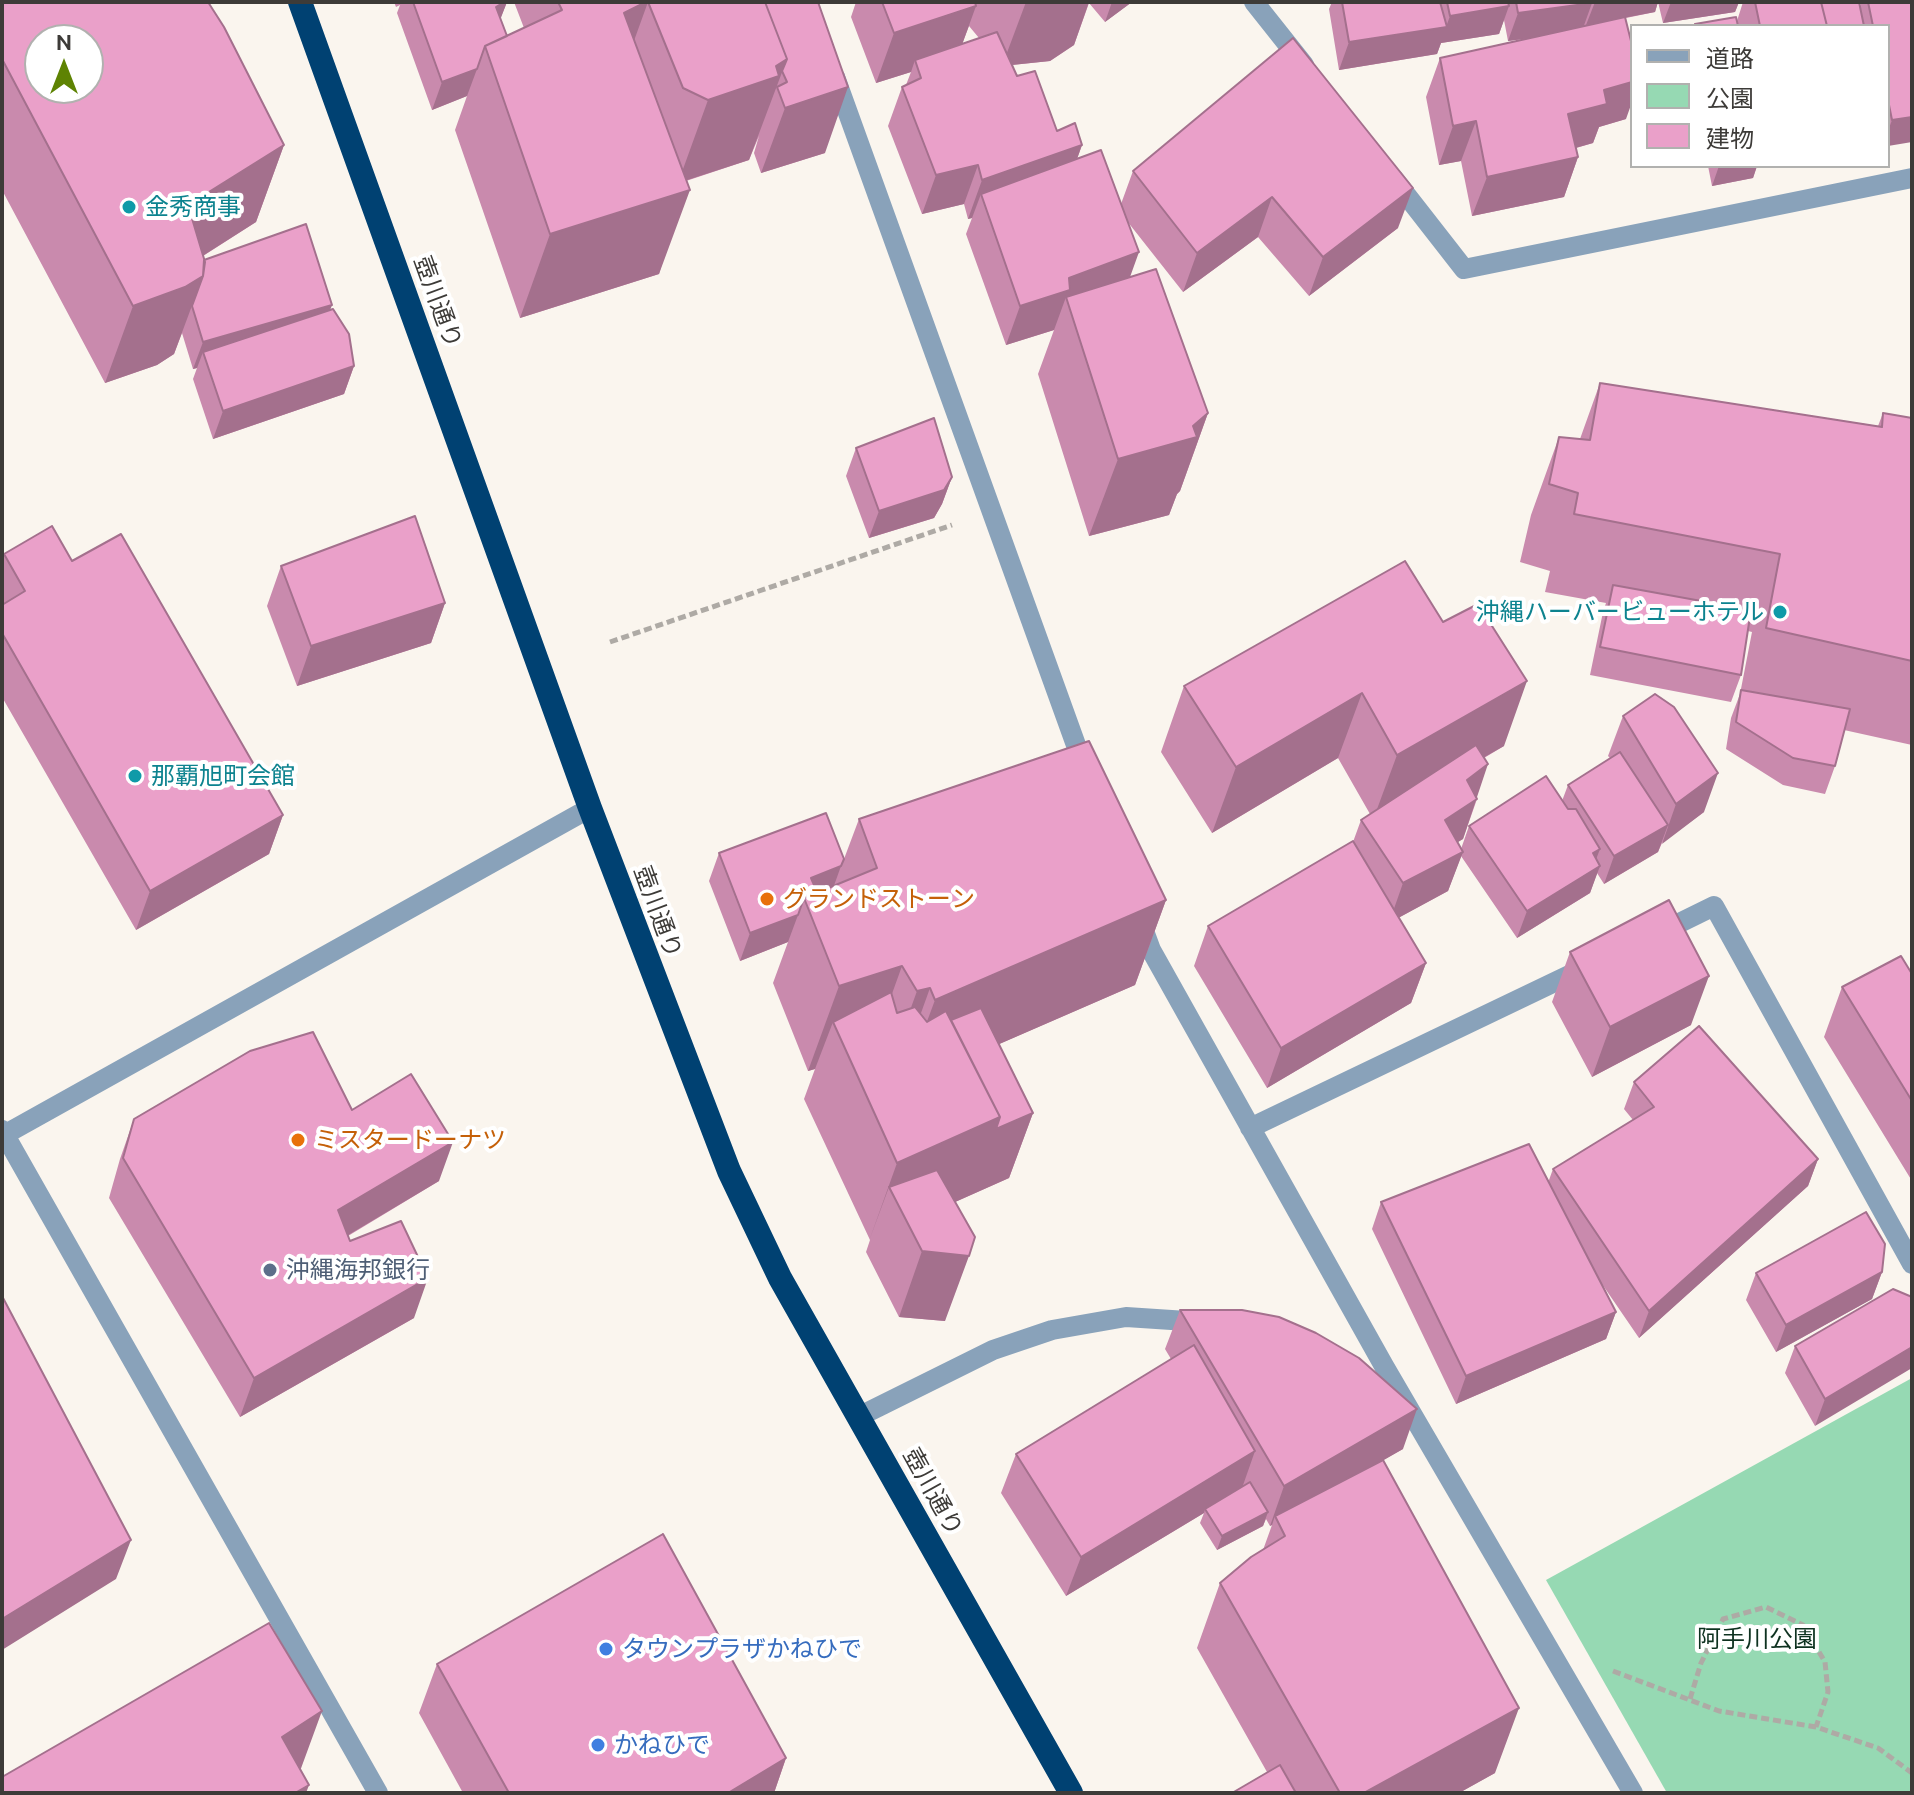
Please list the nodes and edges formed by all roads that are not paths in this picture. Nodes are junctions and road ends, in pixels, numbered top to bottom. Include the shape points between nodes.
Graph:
1 (300, 2) edge
2 (1254, 2) edge
3 (826, 51) edge
4 (1321, 87) edge
5 (1378, 159) edge
6 (1912, 178) edge
7 (1092, 790) edge
8 (590, 808) junction
9 (1135, 907) edge
10 (1644, 940) edge
11 (1601, 960) edge
12 (1250, 1128) junction
13 (3, 1134) edge
14 (1912, 1264) edge
15 (1216, 1323) edge
16 (1356, 1358) edge
17 (1384, 1366) junction
18 (858, 1417) junction
19 (378, 1793) edge
20 (1071, 1793) edge
21 (1633, 1793) edge

1 - 8 highway, 壺川通り
2 - 4 street
3 - 7 street
5 - 6 street via 1464,269
8 - 13 street
8 - 18 highway, 壺川通り via 729,1171 780,1278
9 - 12 street via 1151,950
10 - 14 street via 1714,906
11 - 12 street
12 - 17 street
13 - 19 street
15 - 18 street via 1126,1317 1052,1330 993,1350
16 - 17 street
17 - 21 street
18 - 20 highway, 壺川通り

